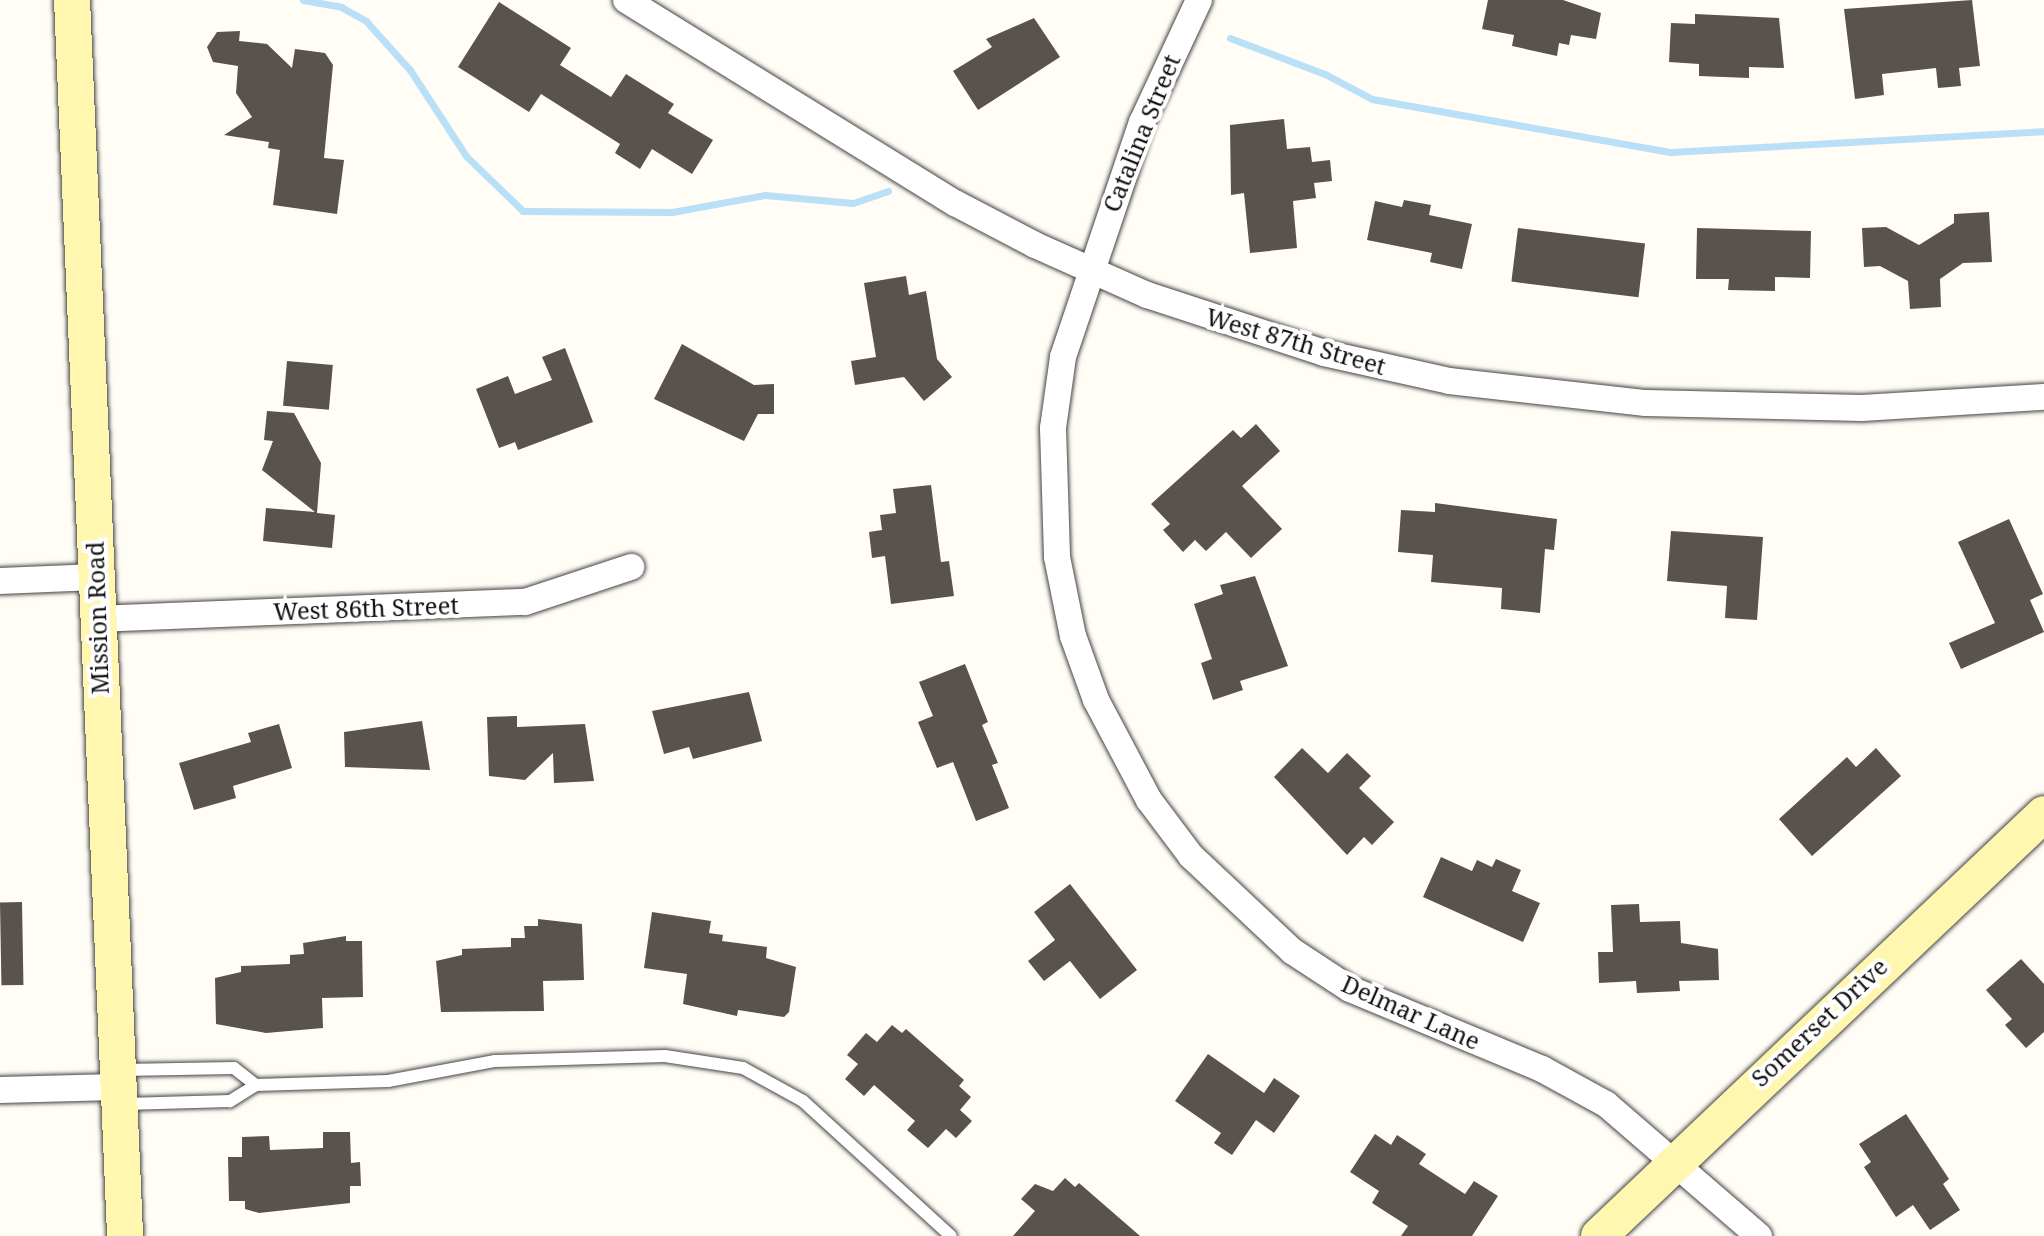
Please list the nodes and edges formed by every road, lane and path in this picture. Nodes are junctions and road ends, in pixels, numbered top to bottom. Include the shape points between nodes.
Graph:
1 (72, 0) edge
2 (626, 0) edge
3 (1199, 0) edge
4 (1089, 269) junction
5 (2044, 397) edge
6 (631, 567) dead end
7 (95, 577) junction
8 (0, 581) edge
9 (96, 619) junction
10 (2039, 827) edge
11 (256, 1085) junction
12 (116, 1087) junction
13 (0, 1090) edge
14 (1674, 1161) junction
15 (125, 1236) edge
16 (951, 1236) edge
17 (1599, 1236) edge
18 (1759, 1236) edge

1 - 7 main road, Mission Road
2 - 4 street, West 87th Street via 955,203
3 - 4 street, Catalina Street via 1142,122
4 - 5 street, West 87th Street via 1240,329 1324,353 1539,393 1782,408
4 - 14 street, Delmar Lane via 1063,357 1053,428 1057,557 1073,636 1096,700 1149,800 1191,856 1292,951 1375,1001 1581,1090
6 - 9 street, West 86th Street via 525,602
7 - 8 street
7 - 9 main road, Mission Road
9 - 12 main road, Mission Road
10 - 14 main road, Somerset Drive
11 - 12 lane via 230,1101
11 - 12 lane via 234,1068
11 - 16 lane via 346,1085 495,1061 650,1056 743,1068 803,1101
12 - 13 street
12 - 15 main road, Mission Road
14 - 17 main road, Somerset Drive
14 - 18 street, Delmar Lane

